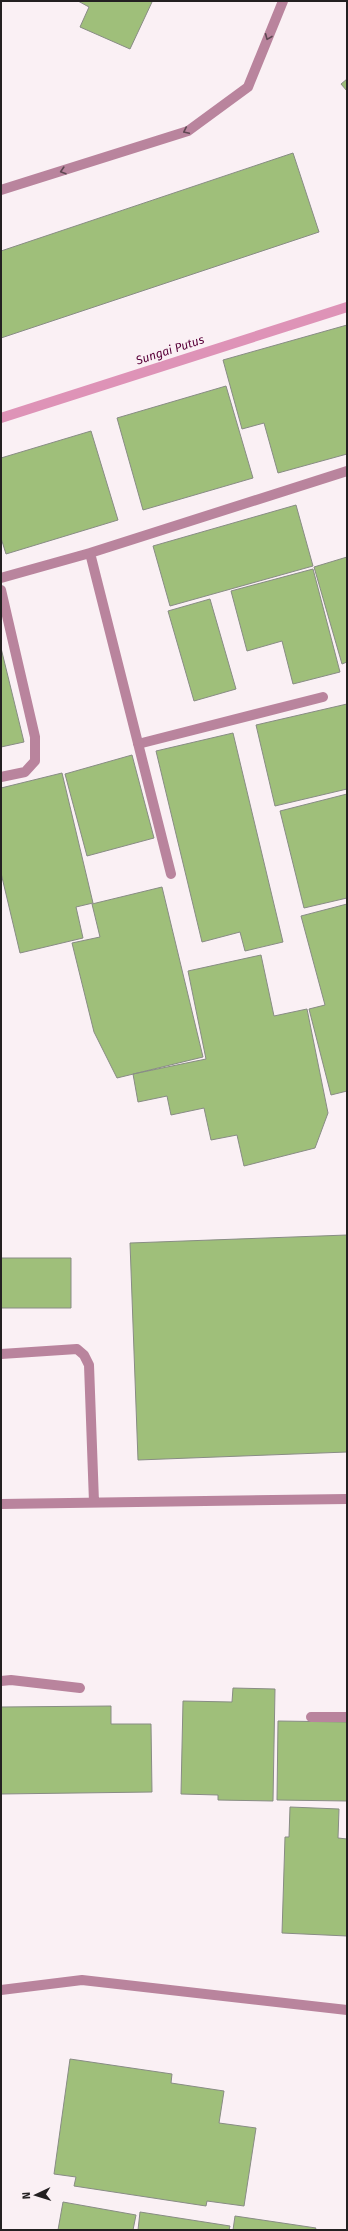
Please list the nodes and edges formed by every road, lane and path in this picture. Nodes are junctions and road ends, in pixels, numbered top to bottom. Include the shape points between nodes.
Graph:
1 (283, 1) edge
2 (1, 190) edge
3 (347, 471) edge
4 (90, 553) junction
5 (1, 578) edge
6 (1, 590) edge
7 (323, 697) dead end
8 (138, 744) junction
9 (1, 777) edge
10 (171, 874) dead end
11 (1, 1354) edge
12 (347, 1499) edge
13 (94, 1502) junction
14 (1, 1504) edge
15 (1, 1681) edge
16 (80, 1688) dead end
17 (311, 1717) dead end
18 (347, 1717) edge
19 (1, 1990) edge
20 (347, 2010) edge

1 -> 2 street via 248,87 188,131
3 - 4 street
4 - 5 street
4 - 8 street
6 - 9 street via 36,737 36,761 25,772
7 - 8 street
8 - 10 street
11 - 13 street via 77,1349 84,1355 89,1365
12 - 13 street
13 - 14 street
15 - 16 street
17 - 18 street
19 - 20 street via 82,1980

